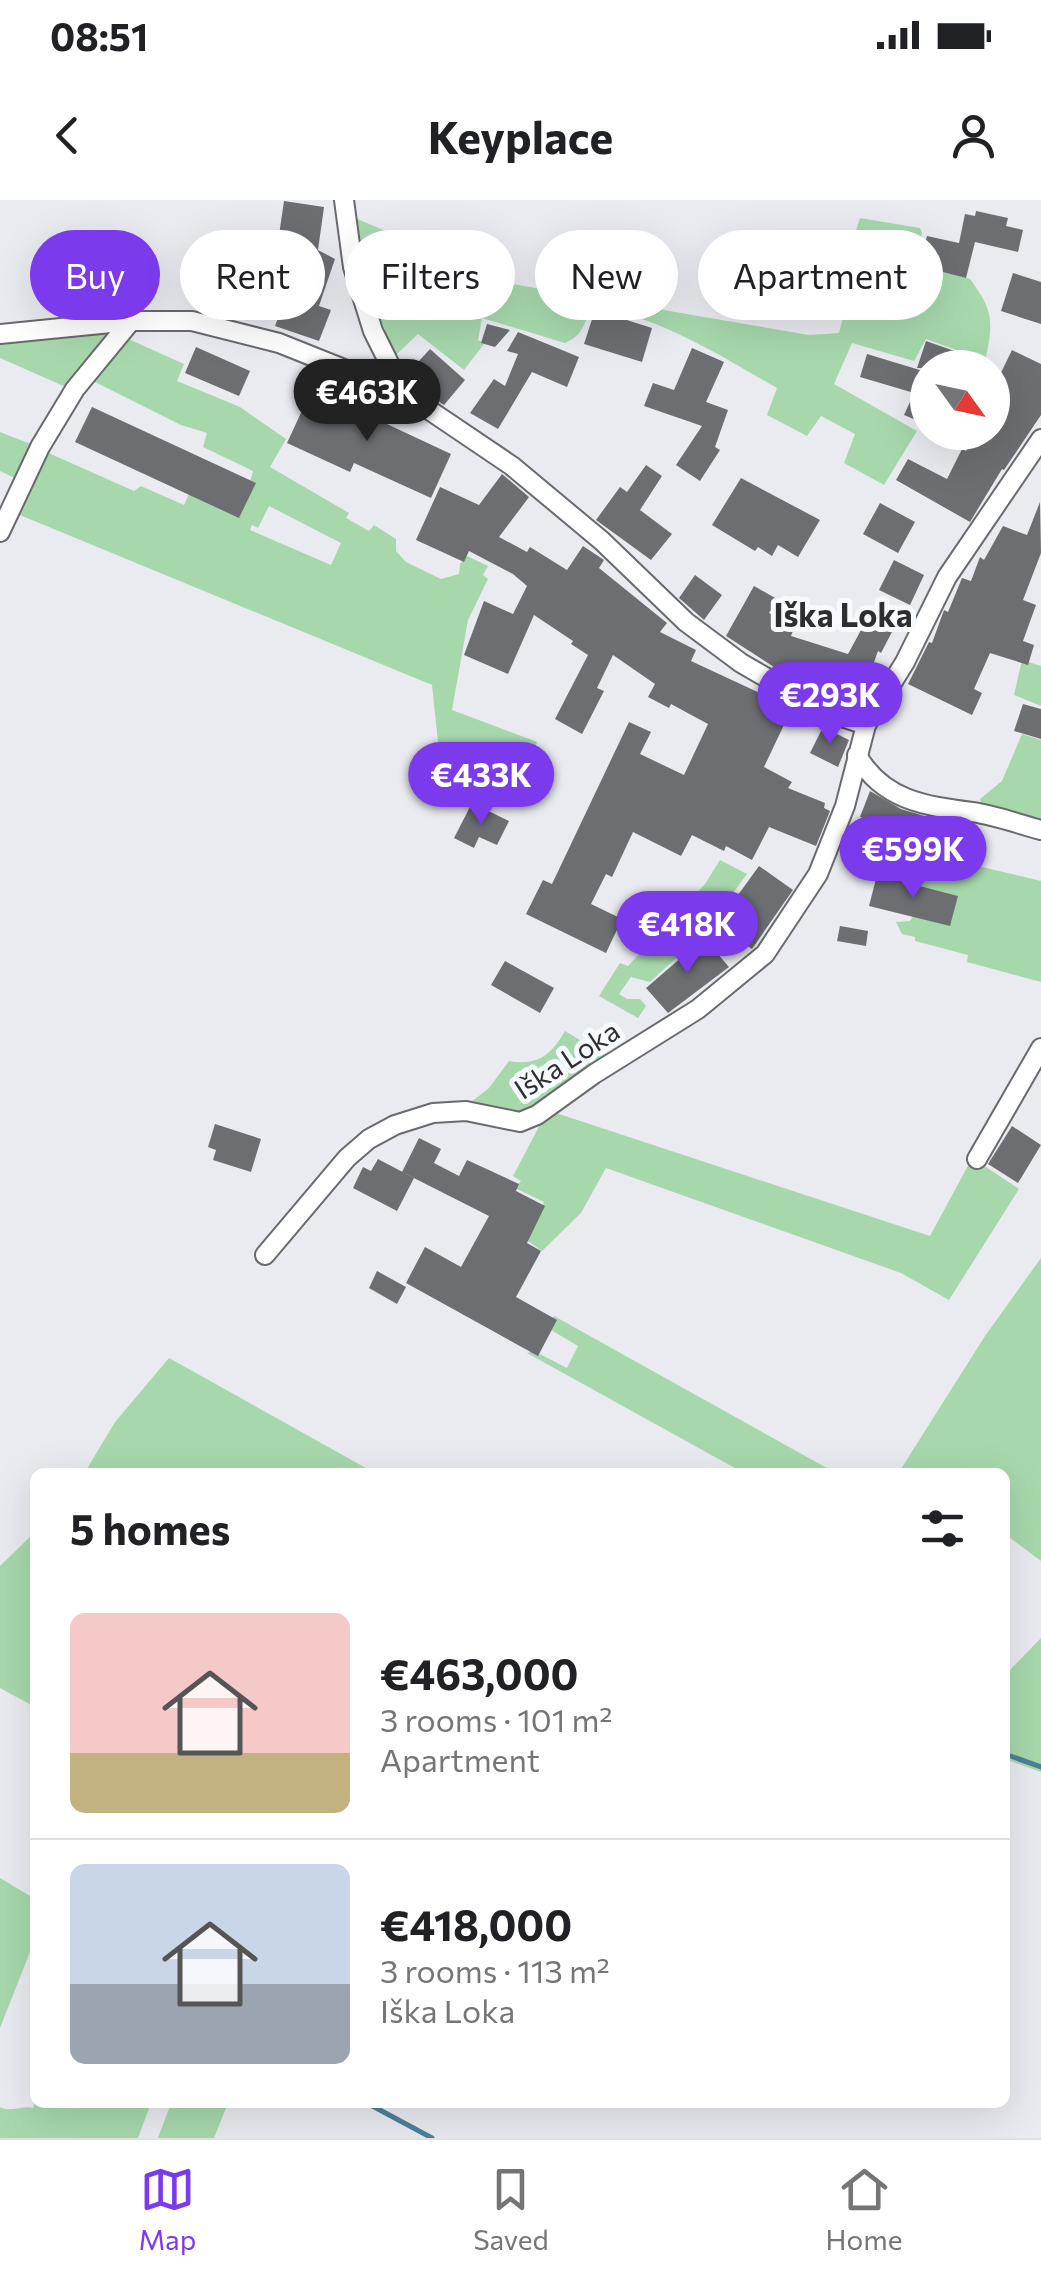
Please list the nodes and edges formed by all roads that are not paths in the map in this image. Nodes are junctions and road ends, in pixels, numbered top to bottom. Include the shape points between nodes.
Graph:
1 (344, 200) edge
2 (131, 321) junction
3 (0, 334) edge
4 (404, 393) junction
5 (1041, 439) edge
6 (0, 532) edge
7 (866, 724) junction
8 (857, 755) junction
9 (1041, 830) edge
10 (1041, 1048) edge
11 (977, 1159) dead end
12 (266, 1255) dead end

1 - 4 street via 353,267 373,330
2 - 3 street
2 - 4 street via 192,321 280,344
2 - 6 street via 75,389
4 - 7 street via 512,466 740,662 824,711
5 - 7 street, Iška Loka via 946,577
7 - 8 street, Iška Loka
8 - 9 street via 875,780 912,800
8 - 12 street, Iška Loka via 846,806 818,874 765,954 735,980 537,1115 520,1122 466,1111 432,1113 369,1139
10 - 11 street

